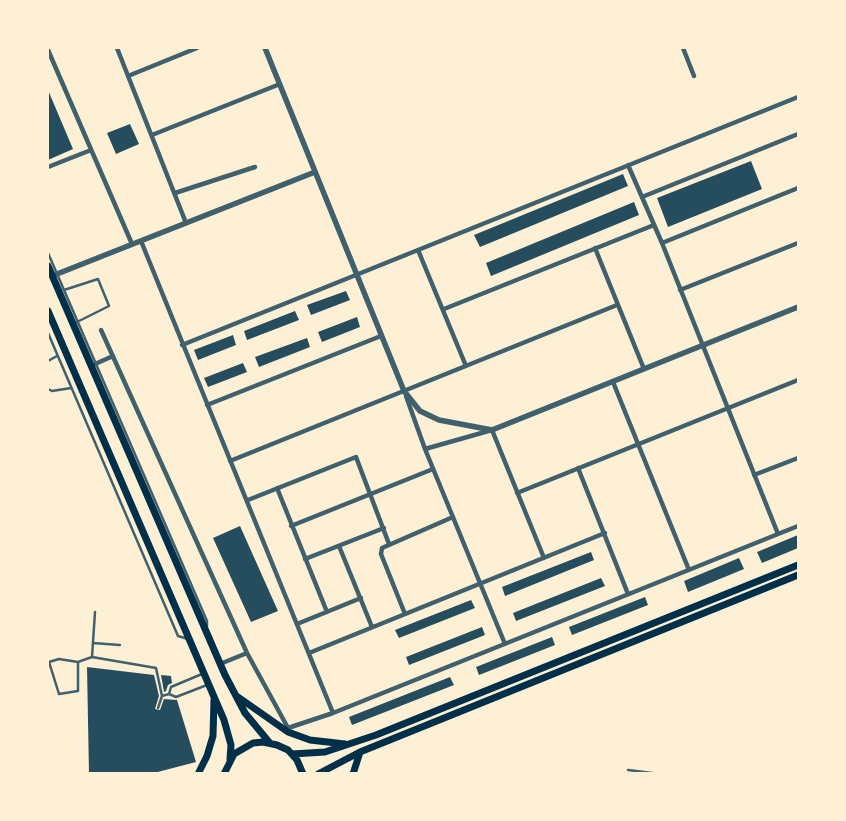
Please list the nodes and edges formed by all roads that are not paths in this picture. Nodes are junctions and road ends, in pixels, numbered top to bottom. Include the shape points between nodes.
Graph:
1 (117, 48) edge
2 (197, 48) edge
3 (265, 48) edge
4 (683, 48) edge
5 (48, 50) edge
6 (128, 76) junction
7 (694, 76) dead end
8 (280, 84) junction
9 (798, 97) edge
10 (798, 134) edge
11 (152, 135) junction
12 (91, 150) junction
13 (628, 165) junction
14 (48, 167) edge
15 (256, 167) dead end
16 (315, 172) junction
17 (798, 188) edge
18 (175, 193) junction
19 (642, 197) junction
20 (186, 223) junction
21 (654, 225) junction
22 (141, 241) junction
23 (662, 243) junction
24 (798, 243) edge
25 (132, 244) junction
26 (595, 248) junction
27 (418, 250) junction
28 (48, 253) edge
29 (48, 266) edge
30 (57, 274) junction
31 (356, 275) junction
32 (64, 290) junction
33 (680, 290) junction
34 (617, 305) junction
35 (798, 308) edge
36 (444, 309) junction
37 (48, 311) edge
38 (77, 322) junction
39 (101, 330) dead end
40 (48, 333) edge
41 (381, 336) junction
42 (182, 344) junction
43 (703, 346) junction
44 (57, 356) junction
45 (113, 356) junction
46 (48, 361) edge
47 (96, 364) junction
48 (466, 366) junction
49 (644, 370) junction
50 (798, 380) edge
51 (612, 382) junction
52 (71, 388) junction
53 (48, 389) edge
54 (405, 393) junction
55 (207, 405) junction
56 (728, 408) junction
57 (492, 430) junction
58 (638, 444) junction
59 (425, 449) junction
60 (798, 458) edge
61 (230, 461) junction
62 (433, 468) junction
63 (578, 468) junction
64 (754, 475) junction
65 (277, 488) junction
66 (517, 493) junction
67 (370, 494) junction
68 (248, 500) junction
69 (453, 517) junction
70 (291, 526) junction
71 (798, 526) edge
72 (384, 528) junction
73 (604, 533) junction
74 (778, 534) junction
75 (389, 544) junction
76 (339, 546) junction
77 (544, 558) junction
78 (305, 559) junction
79 (798, 565) edge
80 (689, 570) junction
81 (798, 575) edge
82 (480, 583) junction
83 (628, 594) junction
84 (361, 598) junction
85 (95, 612) dead end
86 (327, 612) junction
87 (405, 614) junction
88 (297, 624) junction
89 (372, 627) junction
90 (207, 634) junction
91 (189, 639) junction
92 (93, 643) junction
93 (505, 644) junction
94 (120, 645) dead end
95 (247, 653) junction
96 (309, 653) junction
97 (92, 657) junction
98 (78, 662) junction
99 (220, 664) junction
100 (204, 673) junction
101 (209, 684) junction
102 (169, 694) junction
103 (162, 696) junction
104 (214, 696) junction
105 (236, 696) junction
106 (158, 708) dead end
107 (333, 713) junction
108 (270, 742) junction
109 (348, 744) junction
110 (360, 752) junction
111 (292, 754) junction
112 (230, 759) junction
113 (628, 770) dead end
114 (198, 774) edge
115 (224, 774) edge
116 (303, 774) edge
117 (318, 774) edge
118 (353, 774) edge
119 (660, 774) edge

1 - 6 street
2 - 6 street
3 - 8 street
4 - 7 street
5 - 12 street
6 - 11 street
8 - 11 street
8 - 16 street
9 - 13 street
10 - 19 street
11 - 18 street
12 - 14 street
12 - 25 street
13 - 19 street
13 - 27 street
15 - 18 street
16 - 20 street
16 - 31 street
17 - 23 street
18 - 20 street
19 - 21 street
20 - 22 street
21 - 23 street
21 - 26 street
22 - 25 street
22 - 42 street
23 - 33 street
24 - 33 street
25 - 30 street
26 - 34 street
26 - 36 street
27 - 31 street
27 - 36 street
28 - 30 lane
29 - 90 main road
30 - 32 lane
31 - 41 street
31 - 42 street
32 - 38 lane
32 - 38 lane via 98,279 109,306
33 - 43 street
34 - 48 street
34 - 49 street
35 - 43 street
36 - 48 street
37 - 91 main road
38 - 47 lane
39 - 45 street
40 - 44 lane
41 - 54 street
41 - 55 street
42 - 55 street
43 - 49 street
43 - 56 street
44 - 46 lane
44 - 52 lane
45 - 47 street
45 - 95 street
47 - 90 lane via 207,621
48 - 54 street
49 - 51 street
50 - 56 street
51 - 57 street
51 - 58 street
52 - 53 lane
52 - 91 lane via 178,636
54 - 57 street via 420,410 439,420
54 - 59 street
54 - 61 street
55 - 61 street
56 - 58 street
56 - 64 street
57 - 59 street
57 - 66 street
58 - 63 street
58 - 80 street
59 - 62 street
60 - 64 street
61 - 68 street
62 - 67 street
62 - 69 street
63 - 66 street
63 - 73 street
64 - 74 street
65 - 67 street via 356,457
65 - 68 street
65 - 70 street
66 - 77 street
67 - 70 street
67 - 72 street
68 - 88 street
69 - 75 street
69 - 82 street
70 - 78 street
71 - 74 street
72 - 75 street
72 - 76 street
73 - 77 street
73 - 83 street
74 - 80 street
75 - 87 street via 382,548 381,554
76 - 78 street
76 - 84 street
77 - 82 street
78 - 86 street
79 - 109 main road
80 - 83 street
81 - 110 main road
82 - 87 street
82 - 93 street
83 - 93 street
84 - 86 street
84 - 89 street
85 - 92 lane
86 - 88 street
87 - 89 street
88 - 96 street
89 - 96 street
90 - 99 main road
91 - 100 main road
92 - 94 lane
92 - 97 lane
93 - 107 street
95 - 99 street
95 - 107 street via 288,728
96 - 107 street
97 - 98 lane
97 - 103 lane via 156,668
98 - 98 lane via 78,691 59,694 49,662 59,659
99 - 105 main road
100 - 101 main road
100 - 102 lane via 171,687
101 - 102 lane via 176,697
101 - 104 main road
102 - 103 lane
103 - 106 lane
104 - 112 main road via 231,745
104 - 114 main road via 213,736 208,756
105 - 108 main road via 245,713
105 - 109 main road via 288,732 310,740
108 - 111 main road
108 - 112 main road via 242,748
109 - 111 main road via 325,752
110 - 117 main road
110 - 118 main road
111 - 116 main road
112 - 115 main road
113 - 119 lane

